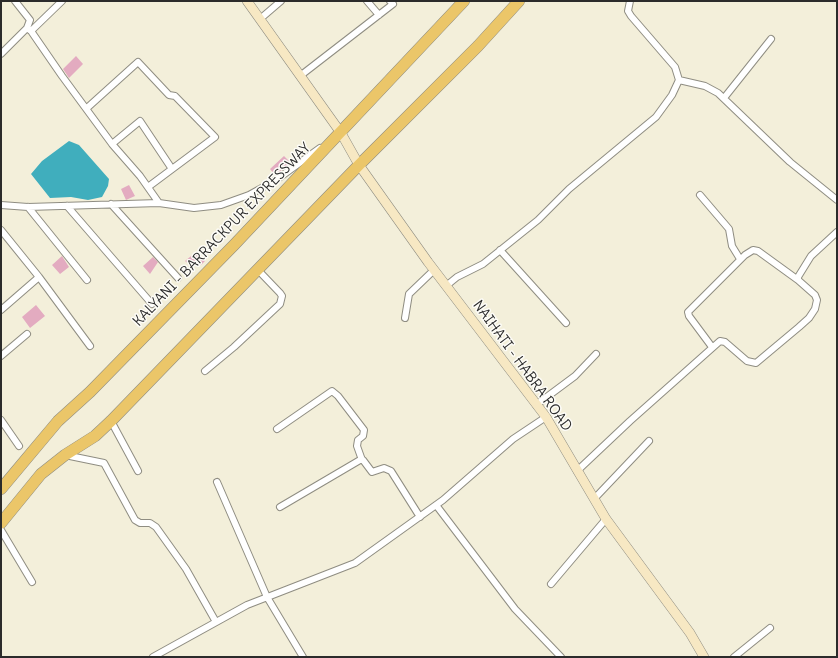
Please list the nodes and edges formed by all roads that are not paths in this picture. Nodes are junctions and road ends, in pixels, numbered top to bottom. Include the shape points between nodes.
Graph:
1 (15, 1) edge
2 (62, 1) edge
3 (247, 1) edge
4 (281, 1) edge
5 (367, 1) edge
6 (390, 1) edge
7 (464, 1) edge
8 (519, 1) edge
9 (630, 1) edge
10 (379, 15) junction
11 (260, 19) junction
12 (29, 30) junction
13 (771, 39) dead end
14 (1, 54) edge
15 (300, 76) junction
16 (679, 80) junction
17 (724, 98) junction
18 (87, 108) junction
19 (341, 133) junction
20 (112, 144) junction
21 (359, 165) junction
22 (172, 169) junction
23 (148, 187) junction
24 (700, 195) dead end
25 (837, 200) edge
26 (159, 203) junction
27 (111, 204) junction
28 (1, 205) edge
29 (67, 206) junction
30 (28, 207) junction
31 (1, 230) edge
32 (837, 232) edge
33 (500, 250) junction
34 (740, 259) junction
35 (257, 270) junction
36 (434, 270) junction
37 (40, 277) junction
38 (178, 278) dead end
39 (86, 280) dead end
40 (798, 280) junction
41 (446, 286) junction
42 (152, 304) dead end
43 (1, 310) edge
44 (406, 318) dead end
45 (566, 323) dead end
46 (27, 334) dead end
47 (90, 346) dead end
48 (712, 347) junction
49 (596, 354) dead end
50 (1, 356) edge
51 (205, 371) dead end
52 (536, 405) junction
53 (546, 418) junction
54 (1, 420) edge
55 (111, 421) junction
56 (277, 429) dead end
57 (649, 441) dead end
58 (19, 446) dead end
59 (65, 455) junction
60 (362, 460) junction
61 (138, 471) dead end
62 (577, 471) junction
63 (217, 482) dead end
64 (1, 489) edge
65 (594, 499) junction
66 (436, 505) junction
67 (280, 507) dead end
68 (420, 517) junction
69 (606, 519) junction
70 (1, 523) edge
71 (1, 530) edge
72 (32, 582) dead end
73 (551, 584) dead end
74 (267, 597) junction
75 (216, 622) junction
76 (770, 628) dead end
77 (152, 657) edge
78 (303, 657) edge
79 (561, 657) edge
80 (704, 657) edge
81 (734, 657) edge

1 - 12 street via 30,20
2 - 12 street
3 - 11 main road, NAIHATI - HABRA ROAD
4 - 11 street
5 - 10 street
6 - 10 street via 393,4
7 - 19 highway, KALYANI - BARRACKPUR EXPRESSWAY
8 - 21 highway via 478,46
9 - 16 street via 628,11 631,16 675,67
10 - 15 street
11 - 15 main road, NAIHATI - HABRA ROAD
12 - 14 street
12 - 18 street
13 - 17 street
15 - 19 main road, NAIHATI - HABRA ROAD
16 - 17 street via 705,86
16 - 33 street via 656,117
17 - 25 street via 790,162
18 - 20 street
18 - 22 street via 138,62 169,95 175,96 215,137
19 - 21 main road, NAIHATI - HABRA ROAD
19 - 26 street via 276,180 249,195 221,205 194,208
19 - 64 highway, KALYANI - BARRACKPUR EXPRESSWAY via 90,392 58,421
20 - 22 street via 140,121
20 - 23 street
21 - 35 highway
21 - 36 main road, NAIHATI - HABRA ROAD
22 - 23 street
23 - 26 street
24 - 34 street via 729,229 732,246
26 - 27 street
27 - 29 street
27 - 38 street
28 - 30 street
29 - 30 street
29 - 42 street
30 - 39 street
31 - 37 street
32 - 40 street via 811,256
33 - 41 street via 483,264 457,277
33 - 45 street
34 - 40 street via 750,251 758,251
34 - 48 street via 688,312
35 - 51 street via 280,293 280,304
35 - 55 highway
36 - 41 main road, NAIHATI - HABRA ROAD
36 - 44 street via 409,294
37 - 43 street
37 - 47 street
40 - 48 street via 815,295 815,309 800,328 760,361 747,361 722,341
41 - 52 main road, NAIHATI - HABRA ROAD
46 - 50 street
48 - 62 street
49 - 52 street via 575,376
52 - 53 main road, NAIHATI - HABRA ROAD
53 - 62 main road, NAIHATI - HABRA ROAD
53 - 66 street via 513,439
54 - 58 street
55 - 59 highway via 95,436
55 - 61 street
56 - 60 street via 332,391 364,430 357,443
57 - 65 street
59 - 70 highway via 41,474
59 - 75 street via 104,463 135,520 156,527 186,569
60 - 67 street via 357,460
60 - 68 street via 372,472 384,468 391,471
62 - 65 main road, NAIHATI - HABRA ROAD
63 - 74 street
65 - 69 main road, NAIHATI - HABRA ROAD
66 - 68 street
66 - 79 street via 515,608
68 - 74 street via 355,563
69 - 73 street
69 - 80 main road, NAIHATI - HABRA ROAD via 690,633
71 - 72 street
74 - 75 street
74 - 78 street
75 - 77 street
76 - 81 street

